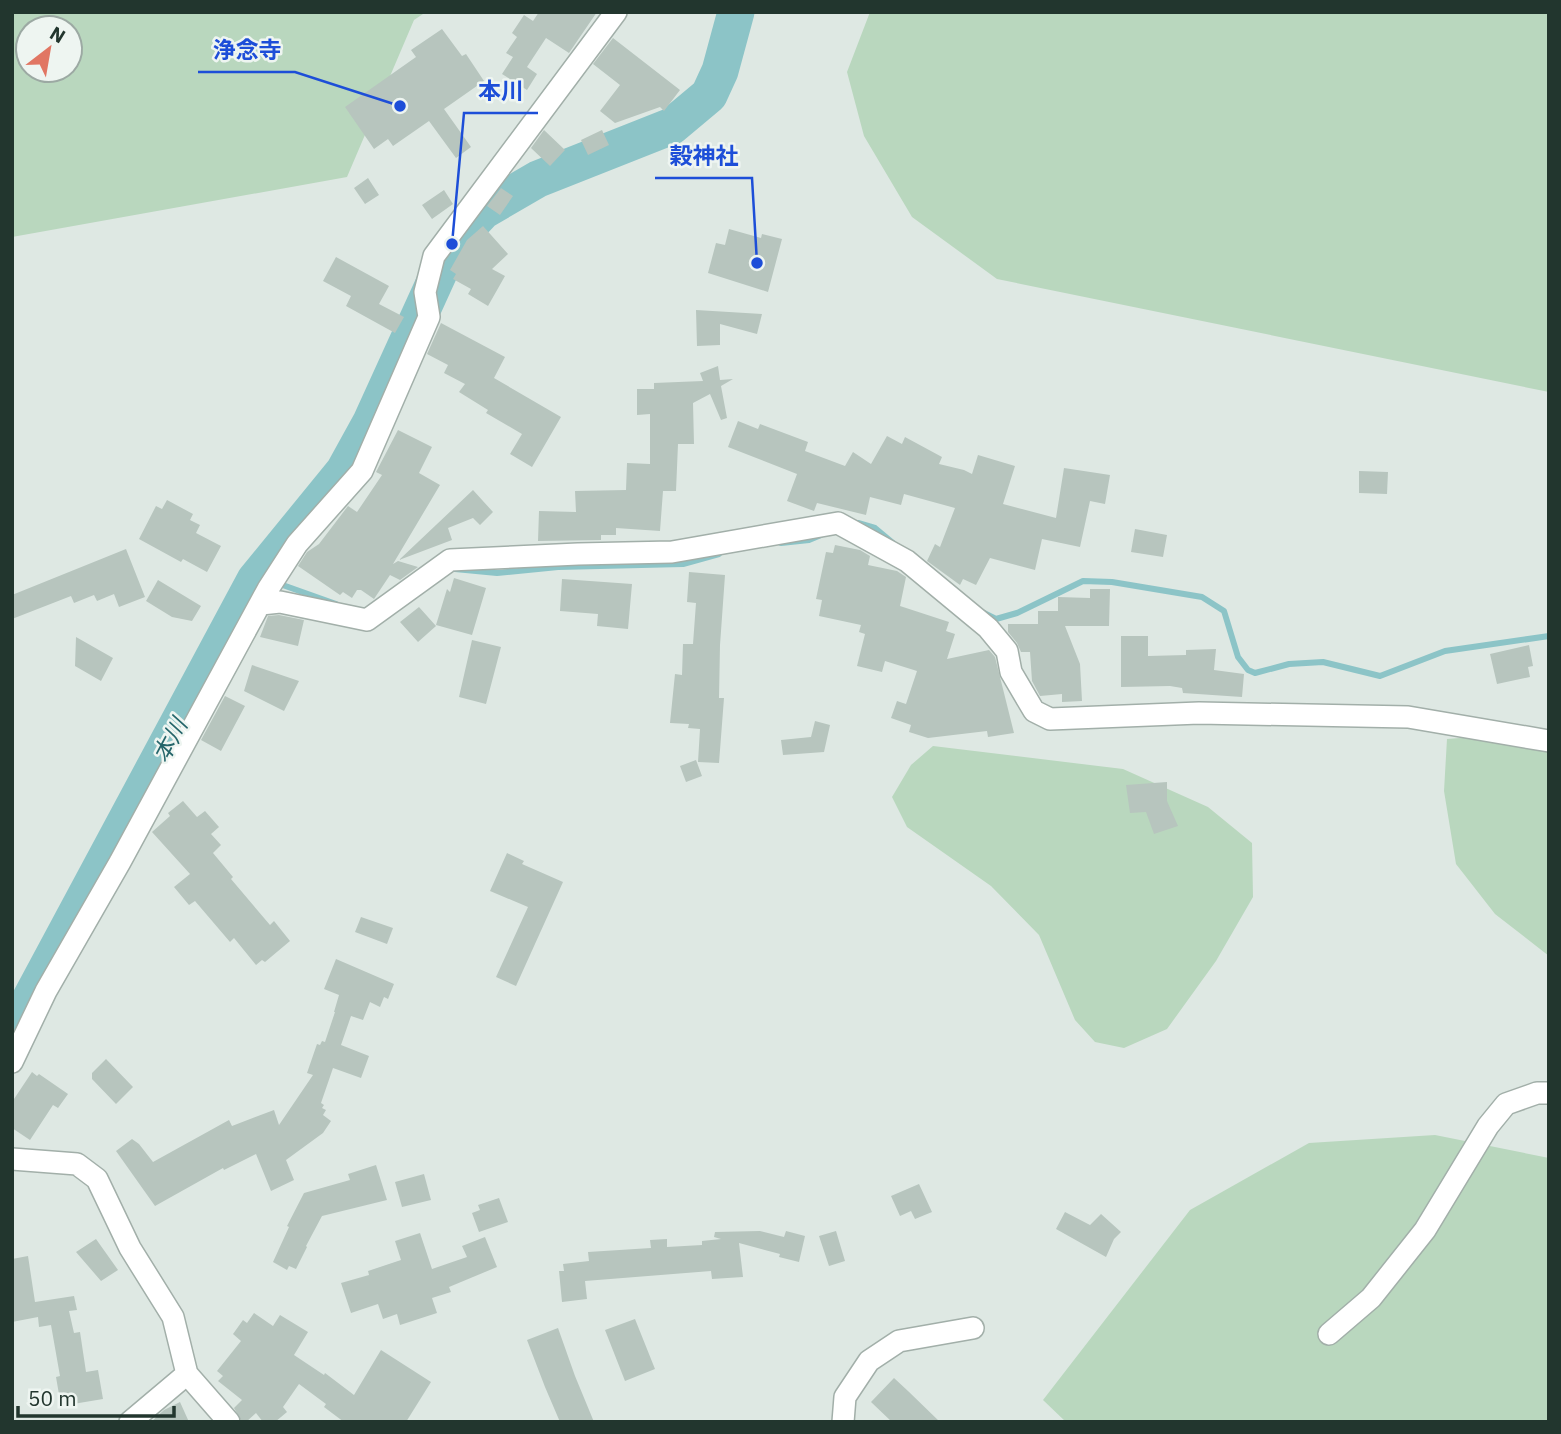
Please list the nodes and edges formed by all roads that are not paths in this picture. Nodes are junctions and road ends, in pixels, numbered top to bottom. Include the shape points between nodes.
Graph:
1 (616, 12) edge
2 (268, 590) junction
3 (1549, 741) edge
4 (12, 1062) edge
5 (1549, 1093) edge
6 (12, 1159) edge
7 (972, 1328) dead end
8 (1329, 1334) dead end
9 (187, 1374) junction
10 (130, 1422) edge
11 (229, 1422) edge
12 (843, 1422) edge

1 - 2 street via 434,256 425,292 429,317 362,471 297,544
2 - 3 street via 280,602 367,621 450,560 672,552 847,528 907,561 988,628 1007,651 1012,672 1034,711 1049,719 1199,713 1408,717
2 - 4 street via 46,991
5 - 8 street via 1506,1104 1425,1230 1371,1298
6 - 9 street via 77,1164 97,1179 130,1248 173,1317
7 - 12 street via 899,1341 869,1361 845,1397
9 - 10 street
9 - 11 street

